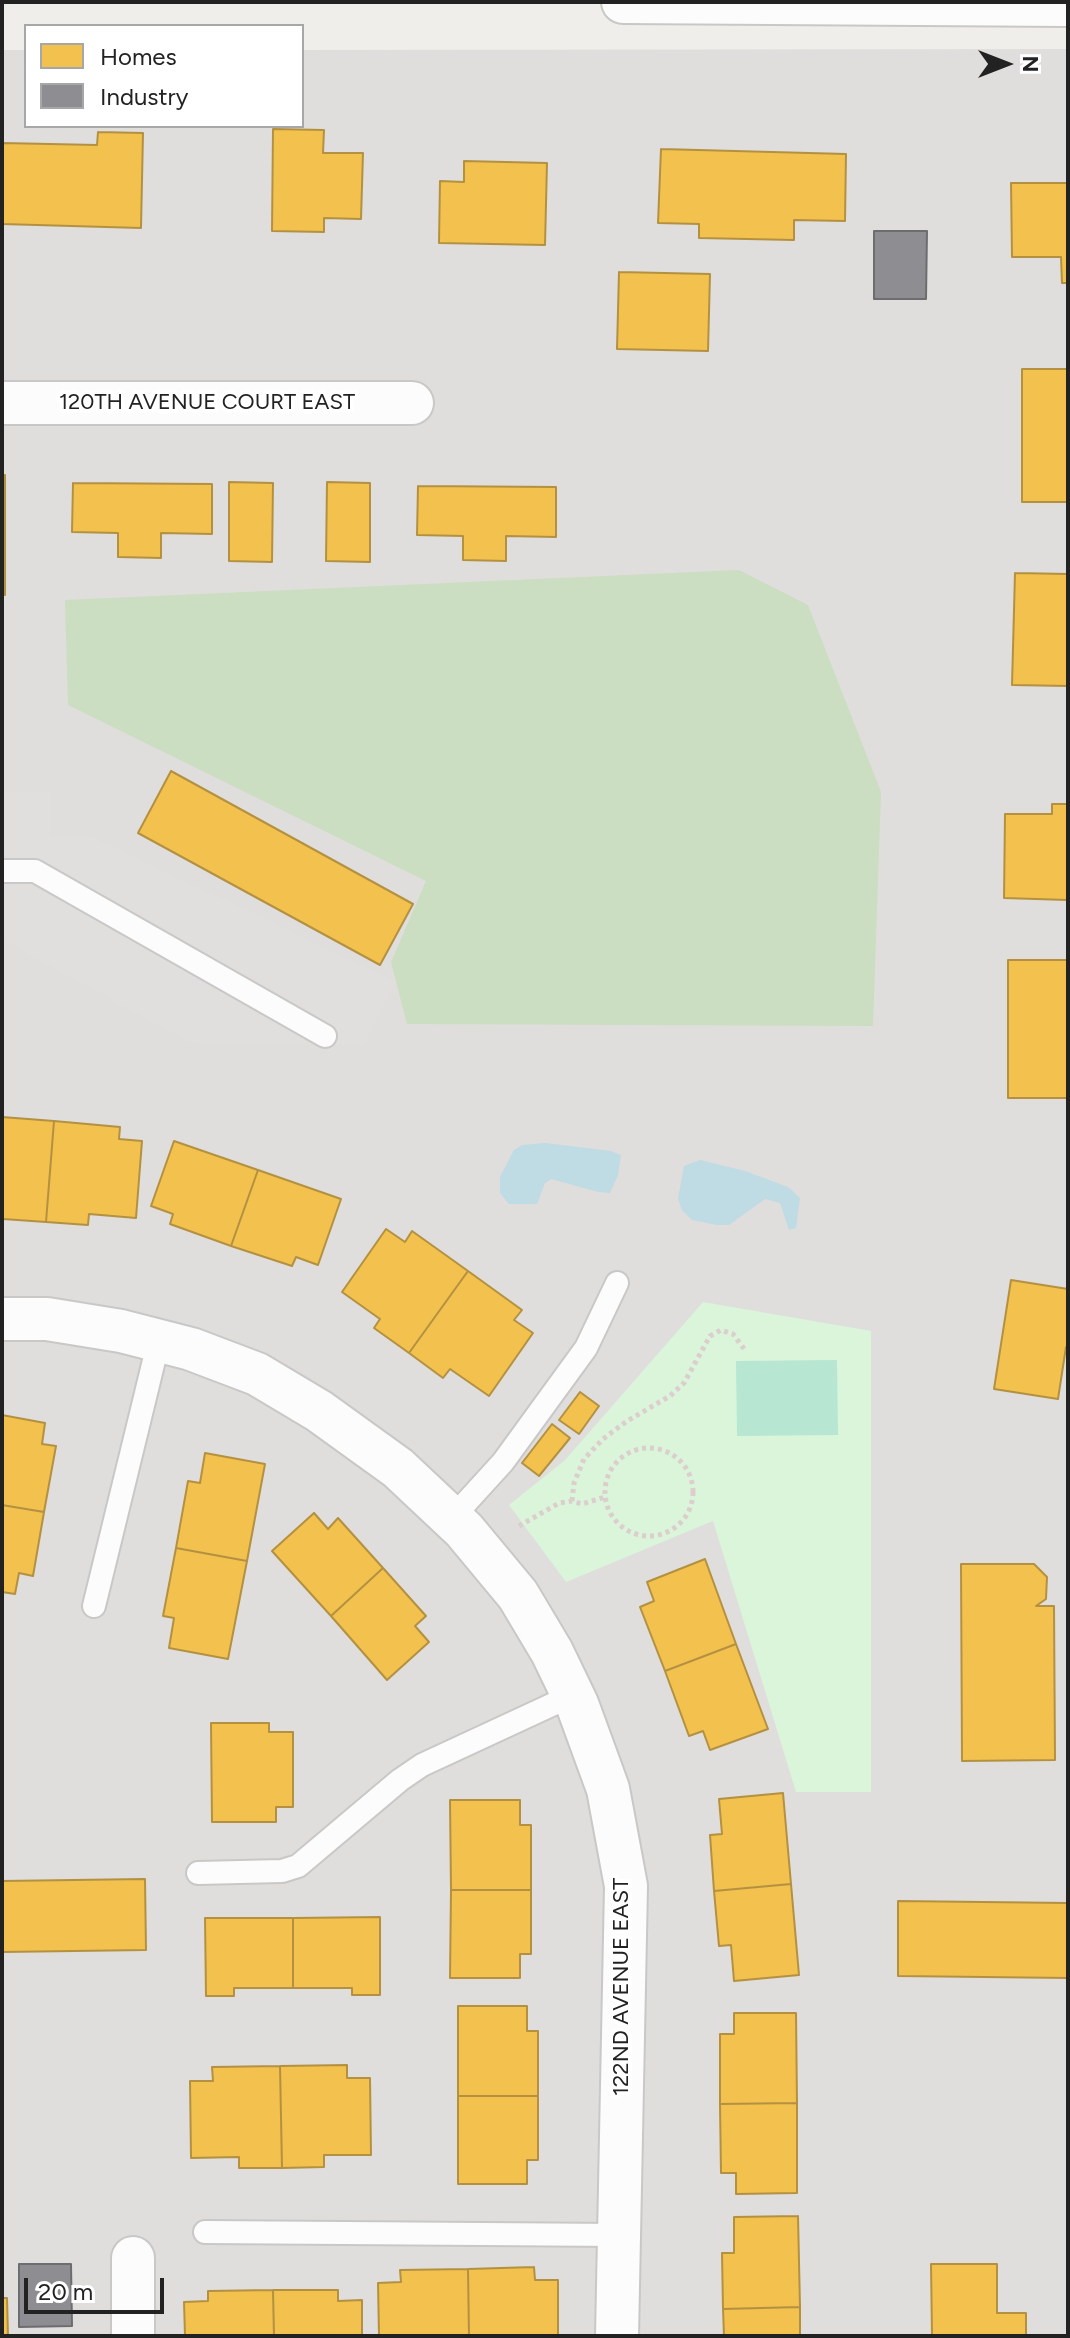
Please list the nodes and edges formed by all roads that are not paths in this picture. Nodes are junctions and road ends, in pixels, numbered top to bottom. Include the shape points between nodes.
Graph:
1 (623, 2) edge
2 (925, 3) edge
3 (1068, 5) edge
4 (2, 403) edge
5 (412, 403) dead end
6 (2, 871) edge
7 (325, 1036) dead end
8 (617, 1283) dead end
9 (2, 1319) edge
10 (159, 1340) junction
11 (452, 1518) junction
12 (94, 1606) dead end
13 (573, 1695) junction
14 (198, 1873) dead end
15 (205, 2232) dead end
16 (620, 2235) junction
17 (133, 2258) dead end
18 (133, 2336) edge
19 (617, 2336) edge

1 - 2 street
2 - 3 street
4 - 5 street, 120TH AVENUE COURT EAST
6 - 7 lane via 35,871
8 - 11 lane via 586,1348 503,1462
9 - 10 street, 122ND AVENUE EAST via 47,1319
10 - 11 street, 122ND AVENUE EAST via 257,1374 319,1411 398,1468
10 - 12 lane
11 - 13 street, 122ND AVENUE EAST via 518,1595
13 - 14 lane via 422,1765 298,1866
13 - 16 street, 122ND AVENUE EAST via 608,1789 626,1886
15 - 16 lane
16 - 19 street, 122ND AVENUE EAST
17 - 18 street

